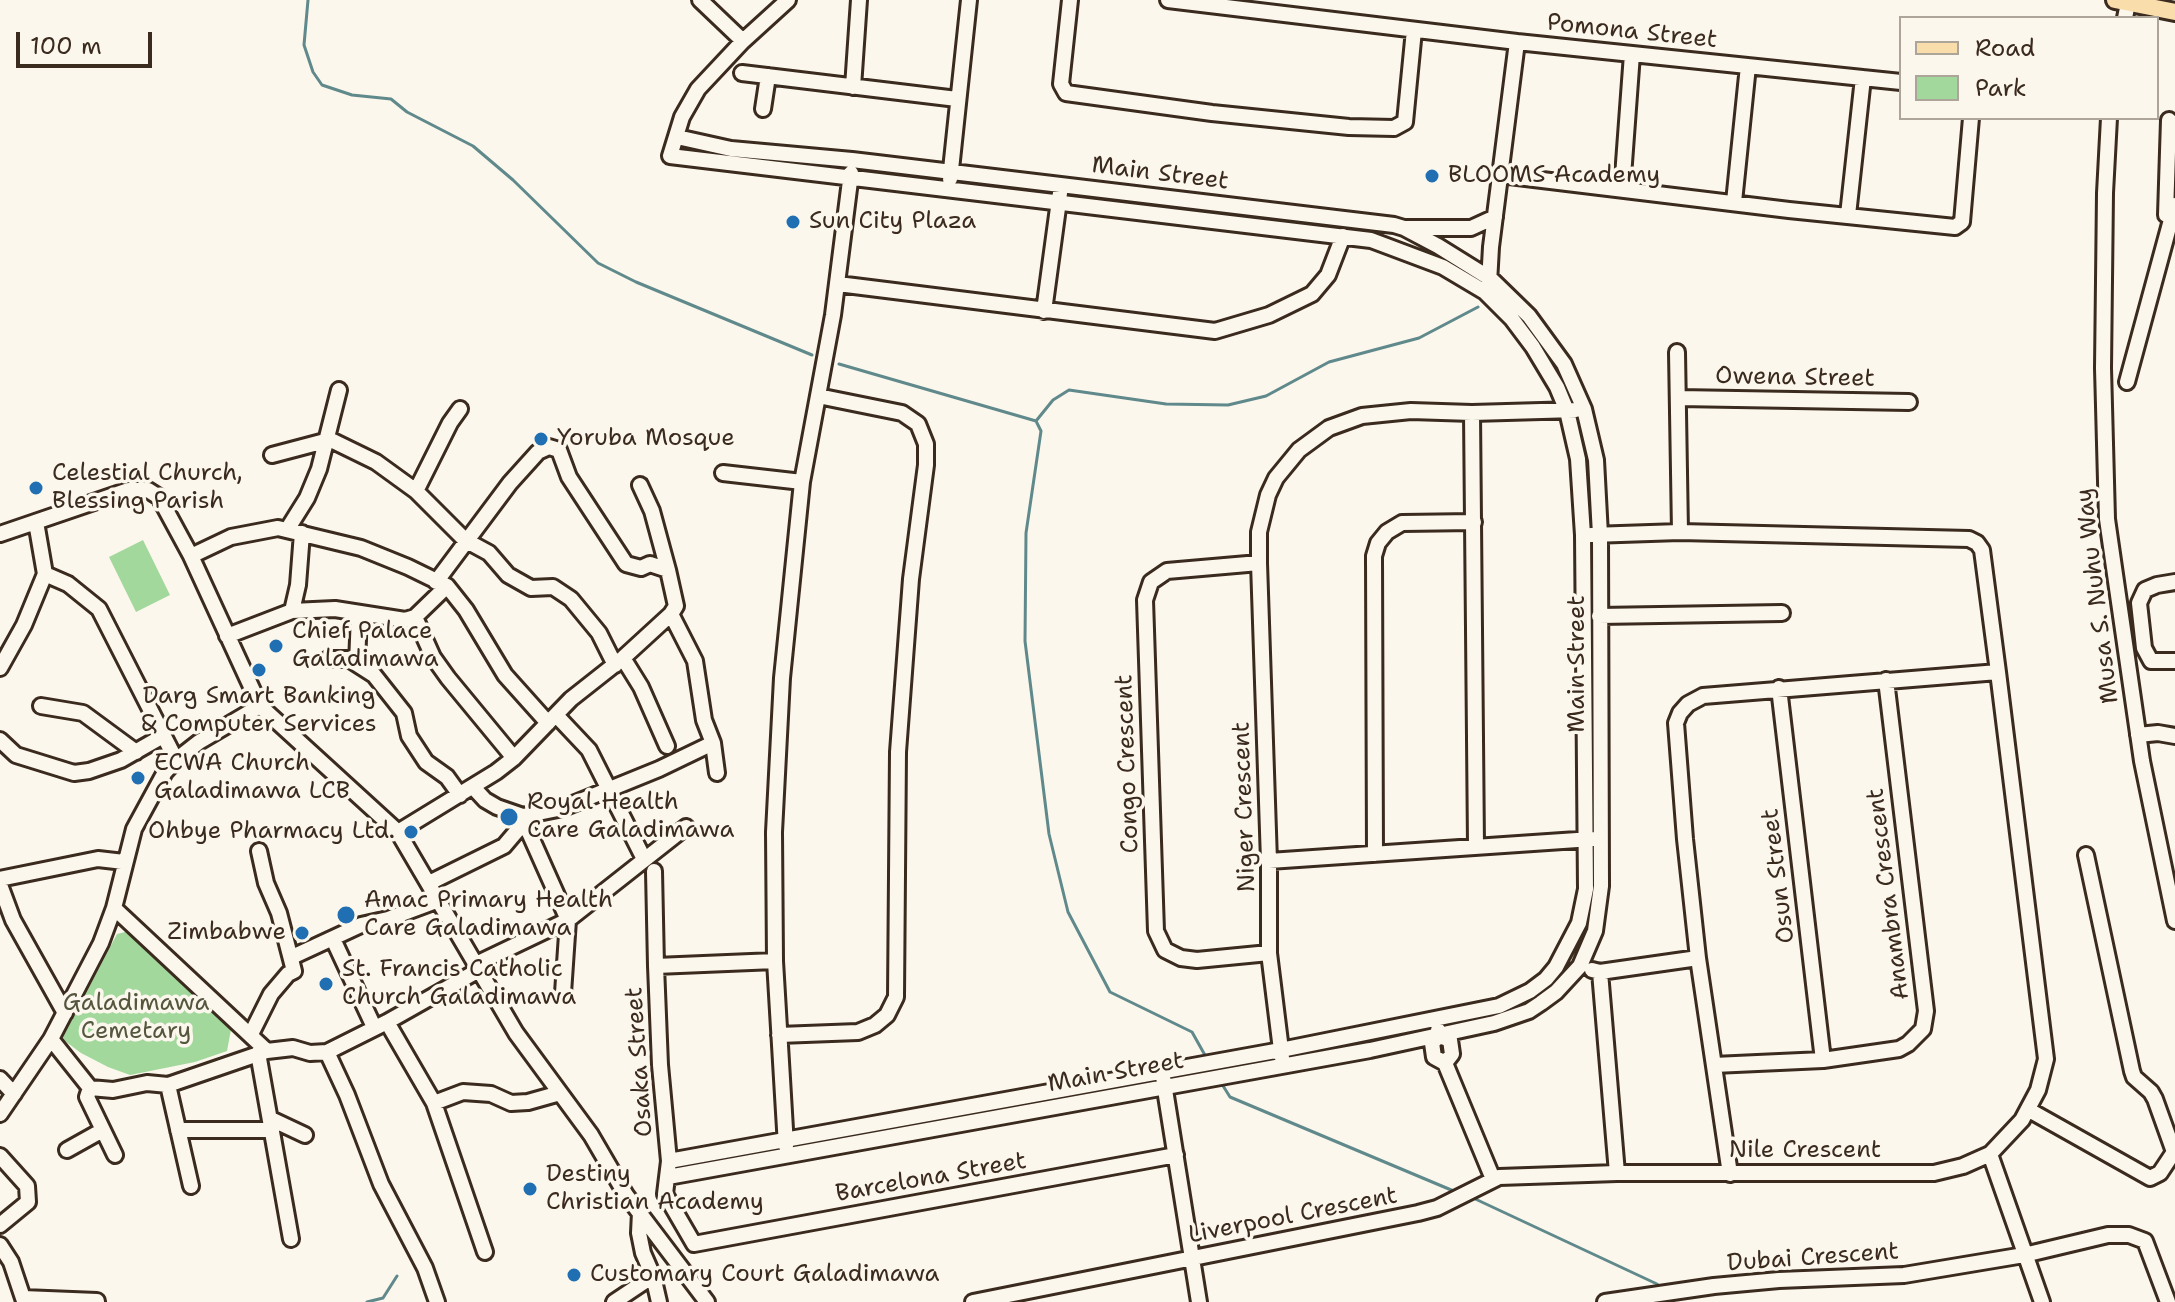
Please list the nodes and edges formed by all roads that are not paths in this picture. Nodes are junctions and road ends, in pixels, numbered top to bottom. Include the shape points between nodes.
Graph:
1 (700, 0) edge
2 (788, 0) edge
3 (859, 0) edge
4 (969, 0) edge
5 (1070, 0) edge
6 (1168, 0) edge
7 (2122, 7) edge
8 (2175, 12) edge
9 (1414, 30) junction
10 (743, 41) junction
11 (1517, 42) junction
12 (1632, 54) junction
13 (1748, 66) junction
14 (742, 73) dead end
15 (768, 76) junction
16 (1863, 78) junction
17 (1899, 82) edge
18 (853, 87) junction
19 (957, 99) junction
20 (763, 109) dead end
21 (2167, 119) edge
22 (1971, 120) edge
23 (2109, 120) edge
24 (677, 137) junction
25 (800, 155) junction
26 (730, 156) junction
27 (852, 160) junction
28 (951, 172) junction
29 (798, 173) junction
30 (1501, 175) junction
31 (850, 178) junction
32 (1061, 185) junction
33 (1622, 190) junction
34 (949, 191) junction
35 (1059, 202) junction
36 (1734, 202) junction
37 (2175, 205) edge
38 (1848, 215) junction
39 (1495, 217) junction
40 (1404, 228) junction
41 (1343, 236) junction
42 (2165, 240) junction
43 (1491, 247) junction
44 (1474, 267) junction
45 (1467, 281) junction
46 (838, 284) junction
47 (1488, 285) junction
48 (1044, 311) junction
49 (1677, 352) dead end
50 (2127, 382) dead end
51 (339, 390) dead end
52 (818, 396) junction
53 (1679, 398) junction
54 (1909, 402) dead end
55 (460, 409) dead end
56 (1584, 409) junction
57 (1567, 411) junction
58 (1472, 413) junction
59 (325, 441) junction
60 (272, 455) dead end
61 (723, 473) dead end
62 (802, 482) junction
63 (640, 485) dead end
64 (416, 491) junction
65 (36, 522) junction
66 (1474, 522) junction
67 (287, 530) junction
68 (1680, 532) junction
69 (302, 533) junction
70 (0, 534) edge
71 (1583, 535) junction
72 (1600, 535) junction
73 (465, 540) junction
74 (191, 556) junction
75 (1259, 563) junction
76 (668, 570) junction
77 (45, 574) junction
78 (2175, 582) edge
79 (442, 584) junction
80 (292, 611) junction
81 (1782, 613) dead end
82 (359, 614) junction
83 (671, 614) junction
84 (1599, 616) junction
85 (415, 617) junction
86 (227, 636) junction
87 (328, 659) dead end
88 (2175, 661) edge
89 (619, 662) junction
90 (357, 664) junction
91 (0, 668) edge
92 (1998, 672) junction
93 (1886, 680) junction
94 (1779, 688) junction
95 (41, 706) dead end
96 (260, 706) junction
97 (552, 719) junction
98 (2138, 735) junction
99 (163, 736) junction
100 (2175, 736) edge
101 (0, 740) edge
102 (713, 743) junction
103 (136, 752) junction
104 (671, 754) junction
105 (514, 758) junction
106 (176, 760) junction
107 (717, 773) dead end
108 (610, 788) junction
109 (466, 791) junction
110 (524, 823) junction
111 (686, 827) dead end
112 (398, 832) junction
113 (1585, 839) junction
114 (1601, 839) junction
115 (1476, 846) junction
116 (259, 851) dead end
117 (1375, 854) junction
118 (2086, 855) dead end
119 (644, 859) junction
120 (1269, 861) junction
121 (124, 862) junction
122 (654, 871) dead end
123 (0, 879) edge
124 (429, 883) junction
125 (0, 885) edge
126 (439, 900) junction
127 (114, 908) junction
128 (568, 920) junction
129 (2175, 921) edge
130 (333, 939) junction
131 (1269, 953) junction
132 (292, 957) junction
133 (1561, 958) junction
134 (1698, 958) junction
135 (775, 961) junction
136 (656, 966) junction
137 (1580, 966) junction
138 (478, 967) junction
139 (1600, 972) junction
140 (563, 993) dead end
141 (65, 1013) junction
142 (1436, 1020) junction
143 (381, 1024) junction
144 (251, 1034) junction
145 (779, 1035) junction
146 (1439, 1036) junction
147 (51, 1039) junction
148 (1281, 1050) junction
149 (263, 1052) junction
150 (327, 1052) junction
151 (1823, 1060) junction
152 (1714, 1065) junction
153 (1282, 1066) junction
154 (1162, 1070) junction
155 (0, 1079) edge
156 (168, 1085) junction
157 (1165, 1087) junction
158 (90, 1088) junction
159 (560, 1093) junction
160 (14, 1094) junction
161 (434, 1103) junction
162 (2029, 1110) junction
163 (0, 1114) edge
164 (178, 1130) junction
165 (101, 1131) junction
166 (272, 1131) junction
167 (785, 1138) junction
168 (67, 1150) dead end
169 (1990, 1154) junction
170 (115, 1155) dead end
171 (1176, 1155) junction
172 (0, 1156) edge
173 (788, 1157) junction
174 (669, 1161) junction
175 (1617, 1173) junction
176 (1730, 1174) junction
177 (668, 1177) junction
178 (1493, 1179) junction
179 (191, 1186) dead end
180 (640, 1212) junction
181 (0, 1225) edge
182 (291, 1239) dead end
183 (694, 1244) joint
184 (0, 1245) edge
185 (485, 1252) dead end
186 (2024, 1255) junction
187 (1192, 1259) junction
188 (653, 1276) junction
189 (692, 1279) junction
190 (97, 1301) edge
191 (437, 1302) edge
192 (614, 1302) edge
193 (659, 1302) edge
194 (690, 1302) edge
195 (707, 1302) edge
196 (973, 1302) edge
197 (1199, 1302) edge
198 (1605, 1302) edge
199 (2042, 1302) edge
200 (2168, 1302) edge

1 - 10 street
2 - 10 street
3 - 18 street
4 - 19 street
5 - 9 street via 1061,84 1066,93 1349,127 1394,128 1405,122
6 - 9 street, Pomona Street
7 - 8 main road
9 - 11 street, Pomona Street
10 - 24 street via 698,89
11 - 12 street, Pomona Street
11 - 30 street
12 - 13 street, Pomona Street
12 - 33 street
13 - 16 street, Pomona Street
13 - 36 street
14 - 15 street
15 - 18 street
15 - 20 street
16 - 17 street, Pomona Street
16 - 38 street
18 - 19 street
19 - 28 street
21 - 42 street
22 - 38 street via 1959,225
23 - 98 street, Musa S. Nuhu Way via 2103,368 2107,519
24 - 26 street, Main Street
24 - 26 street, Main Street via 670,156
25 - 26 street, Main Street
25 - 27 street, Main Street
25 - 29 street
26 - 29 street, Main Street
27 - 28 street, Main Street
27 - 31 street
28 - 32 street, Main Street
28 - 34 street
29 - 31 street, Main Street
30 - 33 street
30 - 39 street
31 - 34 street, Main Street
31 - 46 street
32 - 35 street
32 - 40 street, Main Street
33 - 36 street
34 - 35 street, Main Street
35 - 41 street, Main Street
35 - 48 street
36 - 38 street
37 - 42 street
39 - 40 street via 1471,228
39 - 43 street
40 - 44 street, Main Street
41 - 45 street, Main Street via 1405,251
41 - 48 street via 1328,275 1312,294 1286,309 1228,328 1215,331
42 - 50 street
43 - 44 street
43 - 47 street
44 - 45 street
44 - 47 street, Main Street
45 - 47 street, Main Street
46 - 48 street
46 - 52 street
47 - 56 street, Main Street via 1542,332
47 - 57 street, Main Street via 1533,347
49 - 53 street
51 - 59 street
52 - 62 street
52 - 145 street via 902,413 918,424 926,444 898,752 896,997 887,1015 858,1032
53 - 54 street, Owena Street
53 - 68 street
55 - 64 street
56 - 57 street, Niger Crescent
56 - 72 street, Main Street via 1596,460
57 - 58 street, Niger Crescent
57 - 71 street, Main Street via 1581,480
58 - 66 street
58 - 75 street, Niger Crescent via 1383,412 1343,421 1315,437 1287,462 1268,495 1259,532
59 - 60 street
59 - 64 street via 360,452
59 - 67 street via 313,483
61 - 62 street
62 - 135 street via 782,678 774,832
63 - 76 street
64 - 73 street
65 - 70 street
65 - 74 street via 116,493 148,490 159,497
65 - 77 street
66 - 115 street
66 - 117 street via 1402,523 1387,532 1374,556
67 - 69 street
67 - 74 street via 231,537
68 - 72 street
68 - 92 street via 1969,539 1982,550
69 - 79 street via 361,548
69 - 80 street
71 - 72 street
71 - 113 street, Main Street
72 - 84 street, Main Street
73 - 76 street via 538,452 553,447 626,564
73 - 79 street
73 - 89 street via 531,588 553,587 571,599
74 - 86 street
75 - 120 street, Niger Crescent
75 - 131 street, Congo Crescent via 1167,571 1151,582 1145,600 1156,931 1165,950 1181,958
76 - 83 street via 676,606
77 - 91 street
77 - 99 street via 68,584 99,609
78 - 88 street via 2145,590 2139,603 2144,648 2151,661
79 - 85 street
79 - 97 street via 466,610 505,675
80 - 82 street
80 - 86 street
81 - 84 street
82 - 85 street
82 - 90 street
83 - 89 street
83 - 102 street via 695,661
84 - 114 street, Main Street
85 - 105 street via 433,657
86 - 96 street
87 - 90 street
89 - 97 street
89 - 104 street via 641,687
90 - 109 street via 397,702 426,762
92 - 93 street
92 - 162 street via 2046,1059
93 - 94 street
93 - 151 street, Anambra Crescent via 1926,1011 1923,1029 1899,1049
94 - 134 street via 1703,696 1688,704 1676,723
94 - 151 street, Osun Street
95 - 103 street via 83,713
96 - 106 street
96 - 112 street
97 - 105 street
97 - 108 street via 589,750
98 - 100 street
98 - 129 street, Musa S. Nuhu Way
99 - 103 street
99 - 106 street
101 - 103 street via 16,755 74,773
102 - 104 street
102 - 107 street
104 - 108 street
105 - 109 street
106 - 121 street via 141,816
108 - 110 street
108 - 119 street
109 - 110 street
109 - 112 street
110 - 124 street via 494,853
110 - 128 street
111 - 119 street
112 - 124 street
113 - 114 street
113 - 115 street
113 - 133 street, Main Street via 1584,905
114 - 137 street, Main Street via 1600,909
115 - 117 street
116 - 132 street
117 - 120 street
118 - 162 street via 2132,1071 2155,1099 2174,1152 2150,1178
119 - 128 street
120 - 131 street, Niger Crescent
121 - 123 street via 98,859
121 - 127 street
122 - 136 street
124 - 126 street
125 - 141 street via 13,920
126 - 130 street
126 - 138 street
127 - 141 street
127 - 144 street
128 - 138 street
128 - 140 street
130 - 132 street
130 - 143 street
131 - 148 street, Niger Crescent
132 - 144 street via 294,971 271,994
133 - 137 street
133 - 142 street, Main Street via 1546,979 1516,999
134 - 139 street
134 - 152 street
135 - 136 street, Osaka Street
135 - 145 street
136 - 174 street, Osaka Street
137 - 139 street
137 - 146 street, Main Street via 1529,1011
138 - 143 street
138 - 159 street via 516,1033
139 - 175 street
141 - 147 street
142 - 146 street
142 - 148 street, Main Street
143 - 150 street
143 - 161 street
144 - 149 street
145 - 167 street
146 - 153 street, Main Street
146 - 178 street via 1432,1043 1434,1057 1445,1063
147 - 158 street
147 - 160 street
148 - 153 street, Niger Crescent
148 - 154 street, Main Street
149 - 150 street
149 - 156 street
149 - 166 street
150 - 191 street
151 - 152 street, Anambra Crescent
152 - 176 street
153 - 157 street, Main Street
154 - 157 street
154 - 167 street, Main Street
155 - 160 street
156 - 158 street
156 - 164 street
157 - 171 street
157 - 173 street, Main Street
158 - 165 street via 87,1097
159 - 161 street via 511,1103 491,1094 463,1092
159 - 180 street
160 - 163 street
161 - 185 street
162 - 169 street
164 - 166 street
164 - 179 street
165 - 168 street
165 - 170 street
166 - 182 street
167 - 173 street
167 - 174 street, Main Street
169 - 176 street, Nile Crescent via 1934,1173
169 - 186 street
171 - 183 street, Barcelona Street
171 - 187 street
172 - 181 street via 27,1186 28,1202
173 - 177 street, Main Street
174 - 177 street, Osaka Street
175 - 176 street, Nile Crescent
175 - 178 street, Liverpool Crescent
177 - 183 street, Osaka Street via 669,1206
178 - 187 street, Liverpool Crescent via 1437,1208
180 - 188 street via 643,1253
180 - 189 street
184 - 190 street via 23,1298
186 - 198 street, Dubai Crescent via 1904,1275 1779,1280
186 - 199 street
186 - 200 street, Dubai Crescent via 2108,1235 2137,1237 2149,1247
187 - 196 street, Liverpool Crescent
187 - 197 street
188 - 192 street
188 - 193 street
189 - 194 street
189 - 195 street

